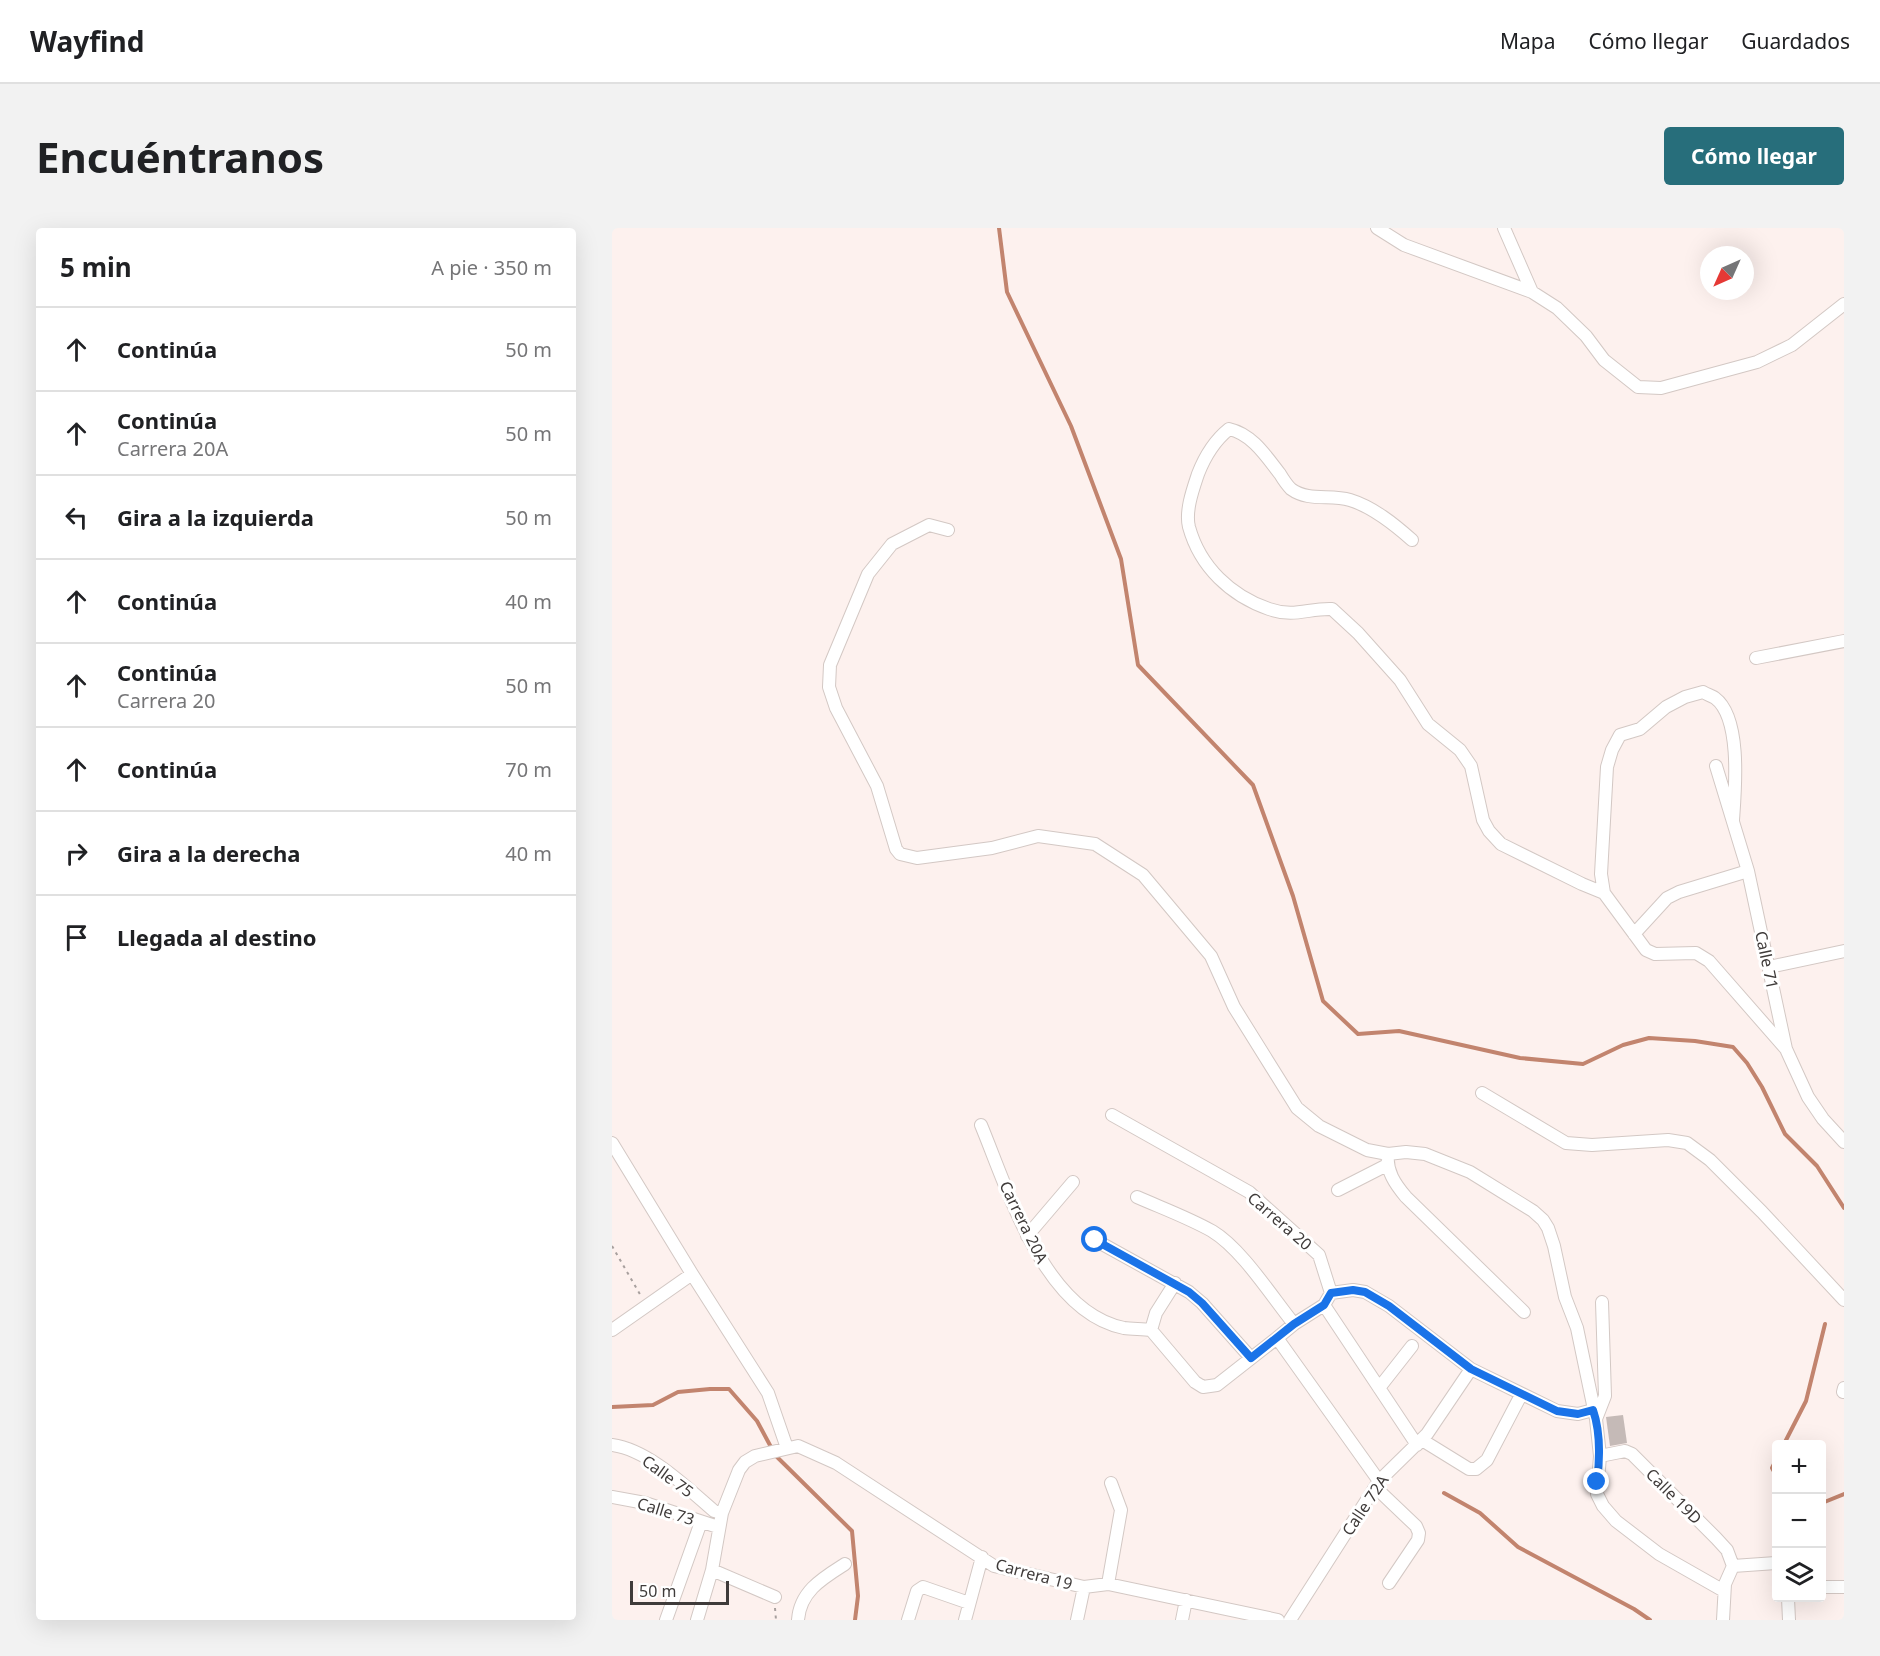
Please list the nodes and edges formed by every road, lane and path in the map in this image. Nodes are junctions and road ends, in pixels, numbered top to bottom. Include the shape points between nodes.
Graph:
1 (1377, 228) edge
2 (1504, 228) edge
3 (1532, 292) junction
4 (1844, 304) edge
5 (948, 530) dead end
6 (1412, 540) dead end
7 (1844, 641) edge
8 (1756, 658) dead end
9 (1716, 766) dead end
10 (1733, 820) junction
11 (1748, 871) junction
12 (1604, 893) junction
13 (1634, 934) junction
14 (1844, 951) edge
15 (1769, 967) junction
16 (1786, 1049) junction
17 (1482, 1093) dead end
18 (1112, 1115) dead end
19 (981, 1125) dead end
20 (1844, 1142) edge
21 (612, 1143) edge
22 (1388, 1159) junction
23 (1073, 1182) dead end
24 (1338, 1190) dead end
25 (1137, 1197) dead end
26 (1027, 1236) junction
27 (1095, 1240) dead end
28 (612, 1246) edge
29 (692, 1274) junction
30 (1175, 1283) junction
31 (1331, 1293) junction
32 (1844, 1300) edge
33 (1602, 1302) dead end
34 (1324, 1305) junction
35 (647, 1306) junction
36 (1524, 1312) dead end
37 (1294, 1324) junction
38 (612, 1330) edge
39 (1151, 1330) junction
40 (1277, 1338) junction
41 (1412, 1346) dead end
42 (1251, 1358) junction
43 (1471, 1369) junction
44 (1379, 1388) junction
45 (1521, 1395) junction
46 (1594, 1415) junction
47 (1419, 1442) junction
48 (612, 1445) edge
49 (785, 1448) junction
50 (1600, 1456) junction
51 (1111, 1483) dead end
52 (1377, 1484) junction
53 (612, 1497) edge
54 (722, 1513) junction
55 (701, 1522) junction
56 (718, 1527) junction
57 (982, 1557) junction
58 (1772, 1563) edge
59 (845, 1564) dead end
60 (1732, 1566) junction
61 (712, 1570) junction
62 (1389, 1583) dead end
63 (1108, 1584) junction
64 (1084, 1587) junction
65 (1826, 1587) edge
66 (1844, 1587) edge
67 (1724, 1591) junction
68 (775, 1597) dead end
69 (1186, 1600) junction
70 (1788, 1602) edge
71 (969, 1603) junction
72 (666, 1620) edge
73 (697, 1620) edge
74 (798, 1620) edge
75 (908, 1620) edge
76 (965, 1620) edge
77 (1077, 1620) edge
78 (1182, 1620) edge
79 (1278, 1620) edge
80 (1290, 1620) edge
81 (1723, 1620) edge
82 (1789, 1620) edge

1 - 3 street via 1404,245
2 - 3 street
3 - 4 street via 1557,309 1621,374 1638,387 1650,388 1757,362 1792,345
5 - 22 street via 929,525 892,544 868,574 830,665 829,687 836,708 877,786 896,849 900,854 917,858 992,848 1038,836 1095,844 1143,875 1211,956 1234,1007 1297,1108 1319,1126
6 - 12 street via 1385,519 1348,500 1316,498 1290,488 1255,444 1229,429 1218,437 1202,464 1190,502 1189,526 1209,569 1218,579 1239,595 1270,609 1293,614 1332,609 1400,680 1428,724 1460,750 1471,766 1483,820 1501,844
7 - 8 street
9 - 10 street, Calle 71
10 - 11 street, Calle 71
10 - 12 street via 1736,777 1731,731 1723,707 1716,698 1702,692 1666,707 1640,729 1620,735 1612,750 1607,767 1602,855
11 - 13 street via 1667,898
11 - 15 street, Calle 71
12 - 13 street
13 - 16 street via 1646,950 1655,954 1696,953 1709,961
14 - 15 street
15 - 16 street, Calle 71
16 - 20 street, Calle 71 via 1808,1097
17 - 32 street via 1566,1143 1688,1143 1762,1212
18 - 31 street, Carrera 20 via 1249,1192 1319,1255
19 - 26 street, Carrera 20A
21 - 29 street
22 - 24 street
22 - 36 street via 1397,1186 1406,1197
22 - 46 street via 1406,1152 1425,1154 1470,1172 1543,1220 1577,1328
23 - 26 street
25 - 37 street via 1225,1241
26 - 39 street, Carrera 20A via 1058,1285 1077,1304 1123,1328
27 - 30 street
28 - 35 path
29 - 35 street
29 - 49 street via 768,1392
30 - 39 street via 1156,1313
30 - 42 street via 1202,1303
31 - 34 street
31 - 43 street via 1365,1292
33 - 46 street via 1605,1396
34 - 37 street
34 - 44 street
35 - 38 street
37 - 40 street
39 - 42 street via 1195,1382 1203,1386 1216,1385
40 - 42 street
40 - 52 street
41 - 44 street
43 - 45 street
43 - 47 street, Calle 72A
44 - 47 street
45 - 46 street via 1557,1411
45 - 47 street via 1487,1460 1476,1469
46 - 50 street
47 - 52 street, Calle 72A
48 - 54 street, Calle 75 via 626,1447 650,1460 714,1511
49 - 54 street via 745,1462
49 - 57 street, Carrera 19 via 798,1446 836,1463
50 - 60 street, Calle 19D via 1624,1451 1632,1454 1727,1550
50 - 67 street via 1597,1494 1616,1521 1659,1554
51 - 63 street via 1121,1510
52 - 62 street via 1419,1533
52 - 80 street, Calle 72A
53 - 55 street, Calle 73 via 645,1503
54 - 56 street
55 - 56 street, Calle 73
55 - 72 street
56 - 61 street
57 - 64 street, Carrera 19 via 994,1566
57 - 71 street
58 - 60 street
59 - 74 street via 817,1582 801,1603
60 - 67 street
61 - 68 street
61 - 73 street
63 - 64 street, Carrera 19
63 - 69 street, Carrera 19
64 - 77 street
65 - 66 street
67 - 81 street
69 - 78 street
69 - 79 street, Carrera 19
70 - 82 street
71 - 75 street via 923,1587 917,1591
71 - 76 street

